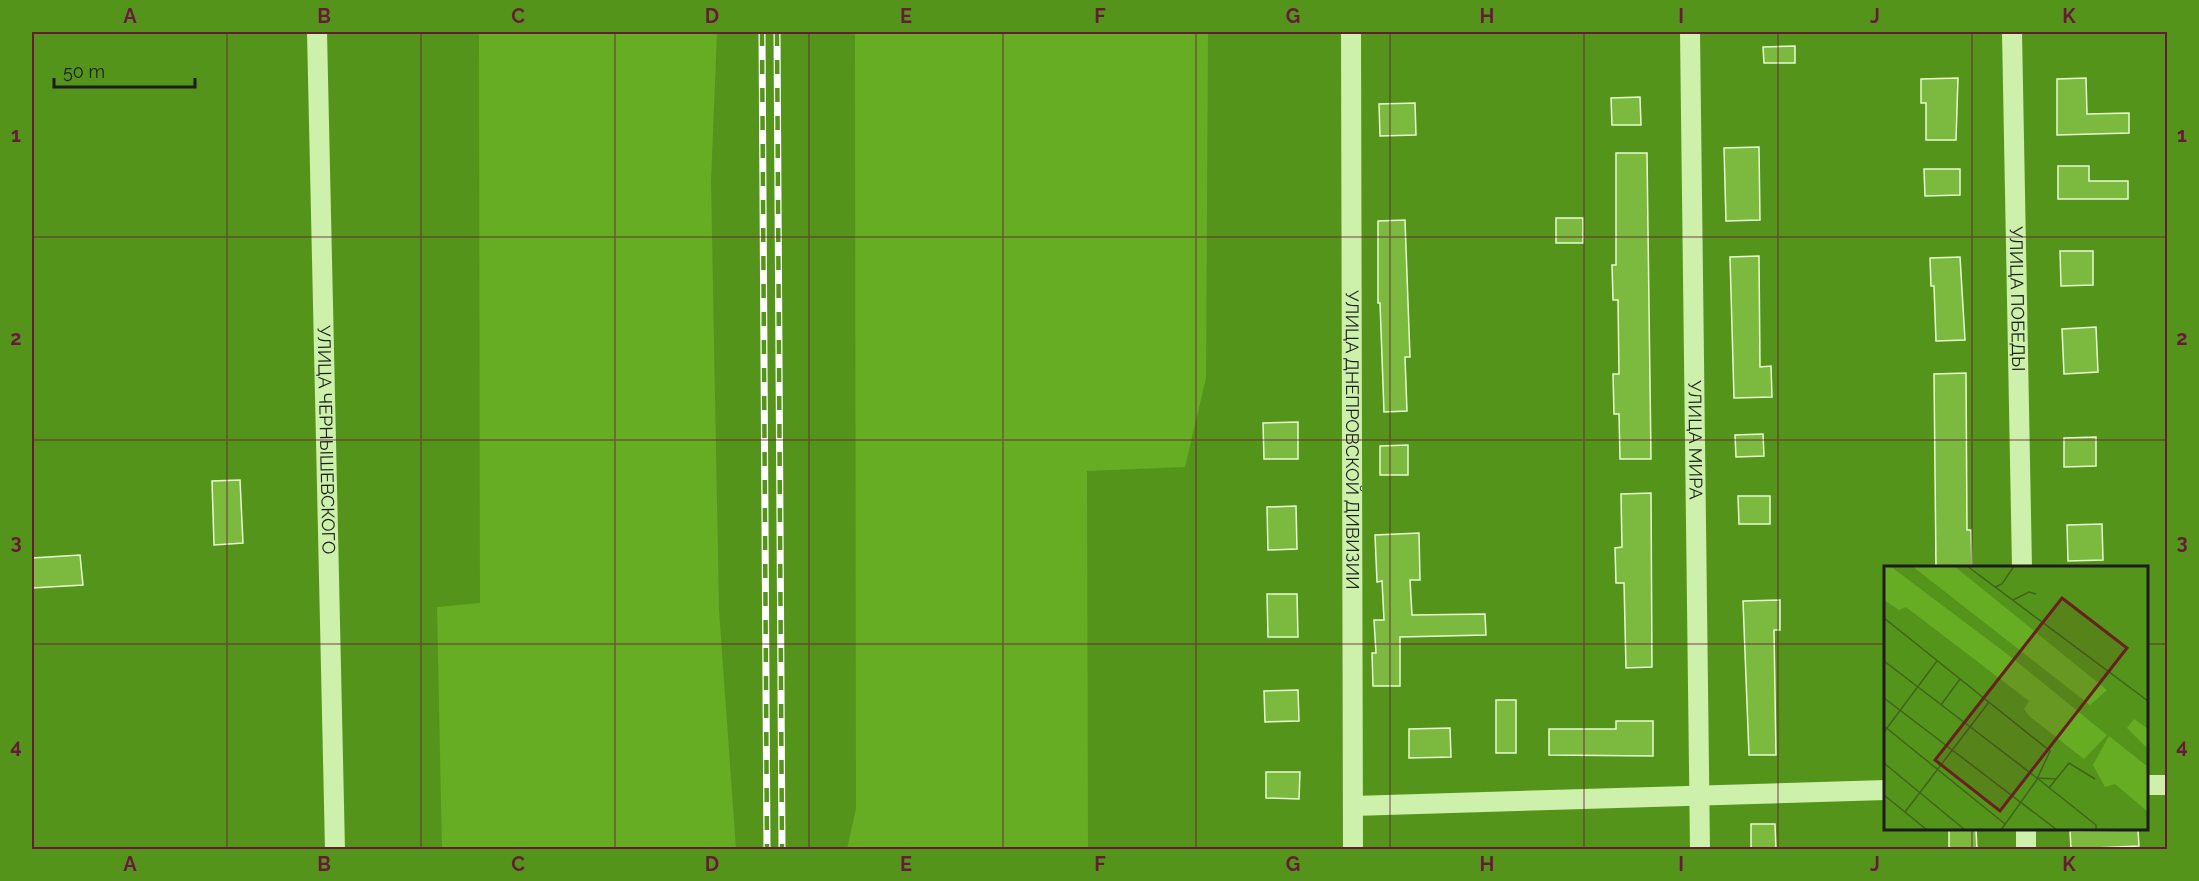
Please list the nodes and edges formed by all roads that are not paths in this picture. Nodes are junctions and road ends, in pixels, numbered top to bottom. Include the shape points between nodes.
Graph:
1 (317, 32) edge
2 (1351, 32) edge
3 (1690, 32) edge
4 (2012, 32) edge
5 (2022, 566) edge
6 (2148, 785) edge
7 (2168, 785) edge
8 (1884, 790) edge
9 (1700, 794) junction
10 (1353, 806) junction
11 (2026, 830) edge
12 (335, 849) edge
13 (1353, 849) edge
14 (1700, 849) edge
15 (2026, 849) edge

1 - 12 street, УЛИЦА ЧЕРНЫШЕВСКОГО
2 - 10 street, УЛИЦА ДНЕПРОВСКОЙ ДИВИЗИИ
3 - 9 street, УЛИЦА МИРА
4 - 5 street, УЛИЦА ПОБЕДЫ
6 - 7 street
8 - 9 street
9 - 10 street
9 - 14 street, УЛИЦА МИРА
10 - 13 street, УЛИЦА ДНЕПРОВСКОЙ ДИВИЗИИ
11 - 15 street

